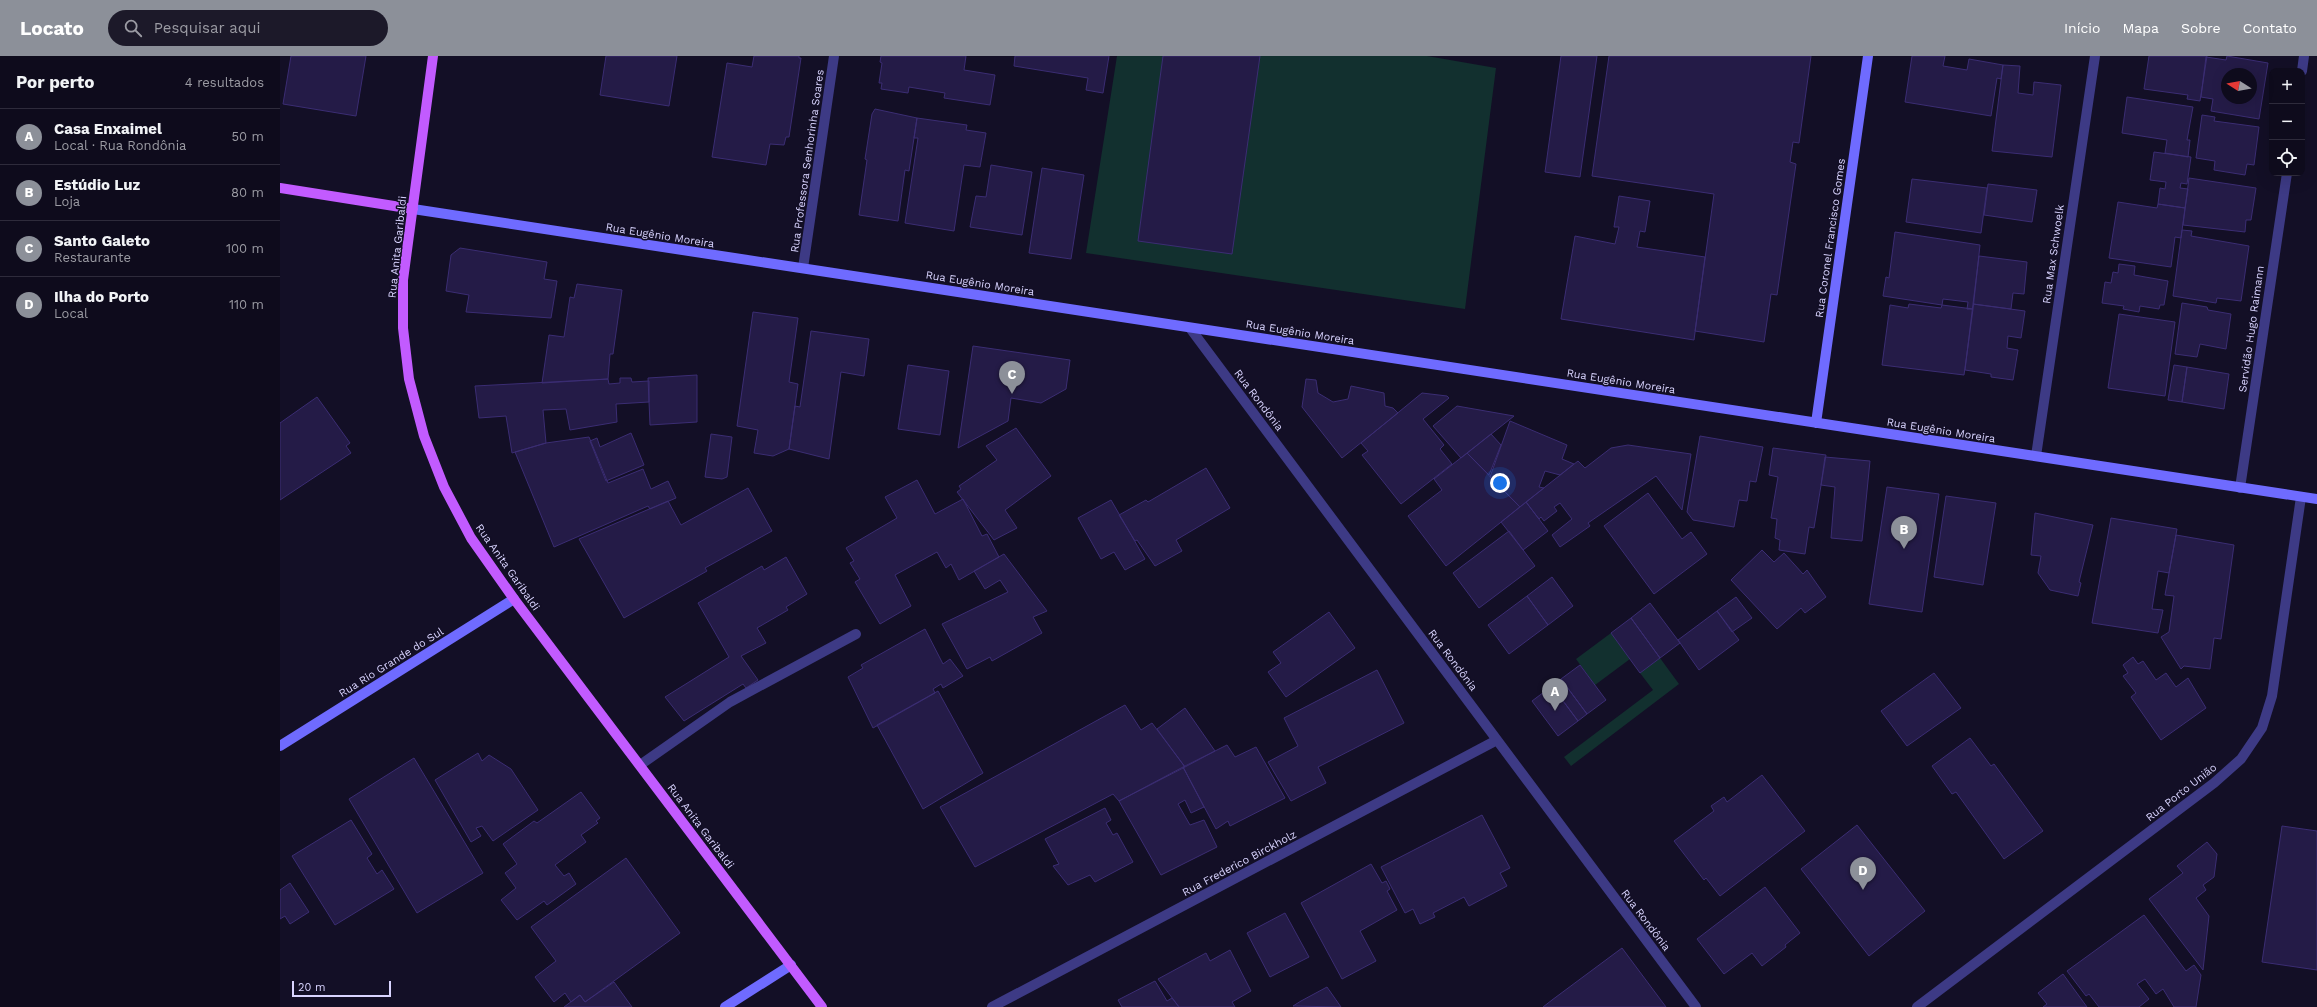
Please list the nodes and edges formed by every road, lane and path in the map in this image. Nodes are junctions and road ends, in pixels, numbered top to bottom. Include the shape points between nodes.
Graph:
1 (433, 56) edge
2 (834, 56) edge
3 (1868, 56) edge
4 (2095, 56) edge
5 (2304, 56) edge
6 (2302, 68) edge
7 (2287, 176) edge
8 (280, 188) edge
9 (413, 209) junction
10 (803, 268) junction
11 (1190, 328) junction
12 (1816, 423) junction
13 (2036, 456) junction
14 (2240, 488) junction
15 (2301, 497) junction
16 (2317, 499) edge
17 (514, 599) junction
18 (856, 634) dead end
19 (1497, 740) junction
20 (280, 746) edge
21 (640, 764) junction
22 (791, 965) junction
23 (725, 1007) edge
24 (822, 1007) edge
25 (992, 1007) edge
26 (1696, 1007) edge
27 (1917, 1007) edge

1 - 9 main road, Rua Anita Garibaldi
2 - 10 street, Rua Professora Senhorinha Soares
3 - 12 street, Rua Coronel Francisco Gomes
4 - 13 street, Rua Max Schwoelk
5 - 6 street
7 - 14 street, Servidão Hugo Raimann
8 - 9 main road, Rua Eugênio Moreira
9 - 10 street, Rua Eugênio Moreira
9 - 17 main road, Rua Anita Garibaldi via 403,280 403,328 409,379 424,436 444,487 471,538
10 - 11 street, Rua Eugênio Moreira
11 - 12 street, Rua Eugênio Moreira
11 - 19 street, Rua Rondônia
12 - 13 street, Rua Eugênio Moreira
13 - 14 street, Rua Eugênio Moreira
14 - 15 street, Rua Eugênio Moreira
15 - 16 street, Rua Eugênio Moreira
15 - 27 street, Rua Porto União via 2272,696 2262,728 2241,759 2214,783
17 - 20 street, Rua Rio Grande do Sul
17 - 21 main road, Rua Anita Garibaldi
18 - 21 street via 730,702
19 - 25 street, Rua Frederico Birckholz
19 - 26 street, Rua Rondônia
21 - 22 main road, Rua Anita Garibaldi
22 - 23 street
22 - 24 main road, Rua Anita Garibaldi

